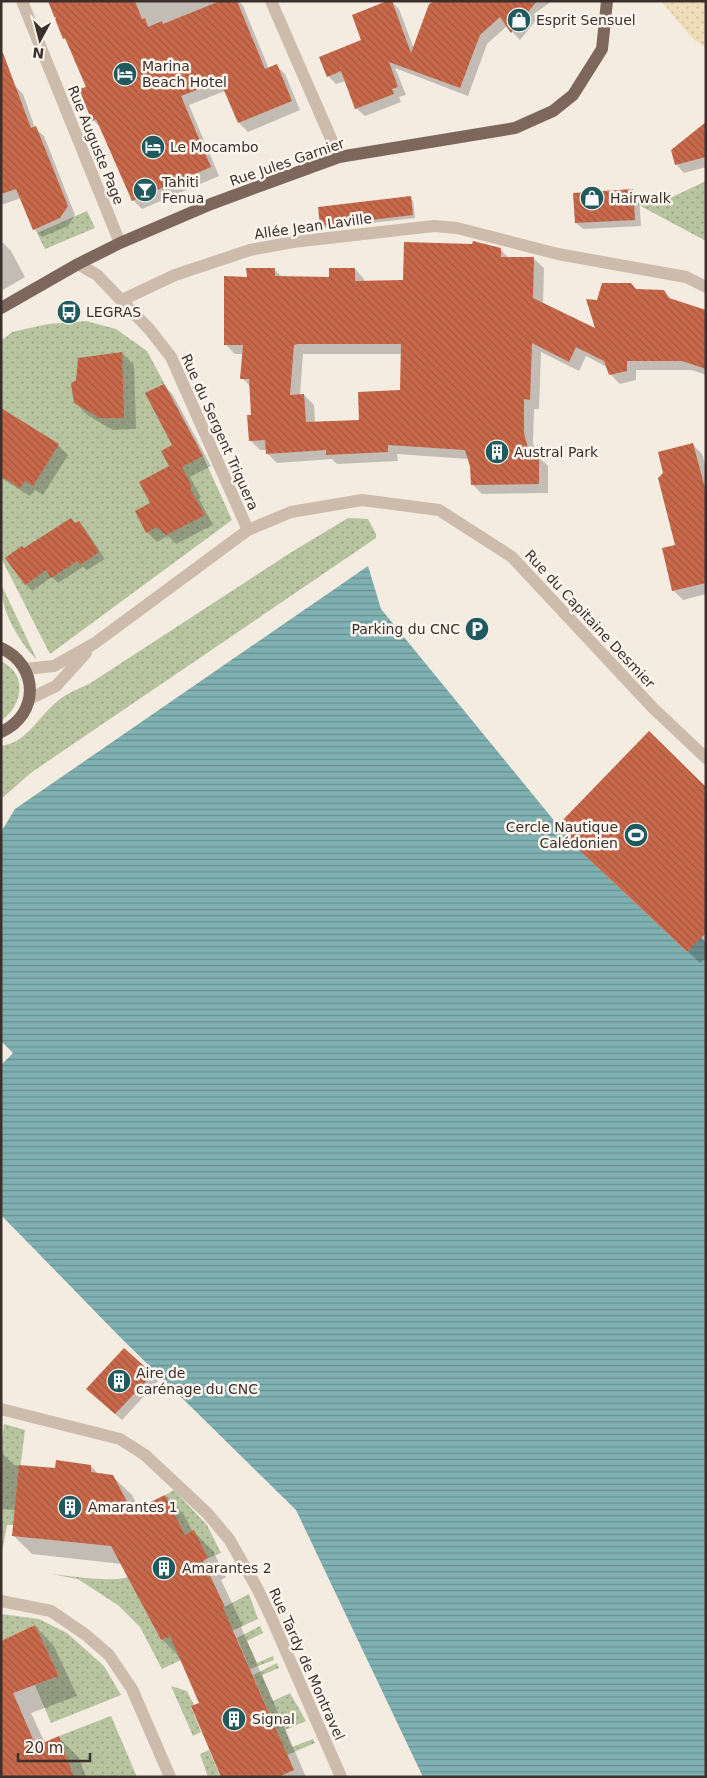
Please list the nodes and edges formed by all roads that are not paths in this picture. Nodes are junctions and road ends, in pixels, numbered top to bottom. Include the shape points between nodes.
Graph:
1 (22, 1) edge
2 (271, 1) edge
3 (607, 1) edge
4 (339, 157) junction
5 (120, 243) junction
6 (78, 264) junction
7 (706, 287) edge
8 (122, 300) junction
9 (1, 308) edge
10 (248, 530) junction
11 (95, 643) junction
12 (2, 647) edge
13 (26, 669) junction
14 (29, 700) junction
15 (1, 732) edge
16 (706, 758) edge
17 (1, 1409) edge
18 (1, 1601) edge
19 (170, 1777) edge
20 (341, 1777) edge

1 - 5 street, Rue Auguste Page
2 - 4 street
3 - 4 main road, Rue Jules Garnier via 602,49 573,95 553,111 515,128
4 - 5 main road, Rue Jules Garnier via 211,204
5 - 6 main road, Rue Jules Garnier
6 - 8 street, Rue du Sergent Triquera via 97,275
6 - 9 main road, Rue Jules Garnier
7 - 8 street, Allée Jean Laville via 686,277 558,254 457,228 434,226 250,250 175,275
8 - 10 street, Rue du Sergent Triquera via 171,357
10 - 11 street, Rue du Capitaine Desmier
10 - 16 street, Rue du Capitaine Desmier via 291,512 362,500 439,510 512,557 653,708
11 - 13 street, Rue du Capitaine Desmier via 54,666
11 - 14 street, Rue du Capitaine Desmier via 56,686
12 - 13 main road
13 - 14 main road
14 - 15 main road via 18,721
17 - 20 street, Rue Tardy de Montravel via 120,1439 144,1456 207,1513 228,1539 271,1616
18 - 19 street via 50,1611 109,1655 132,1689

